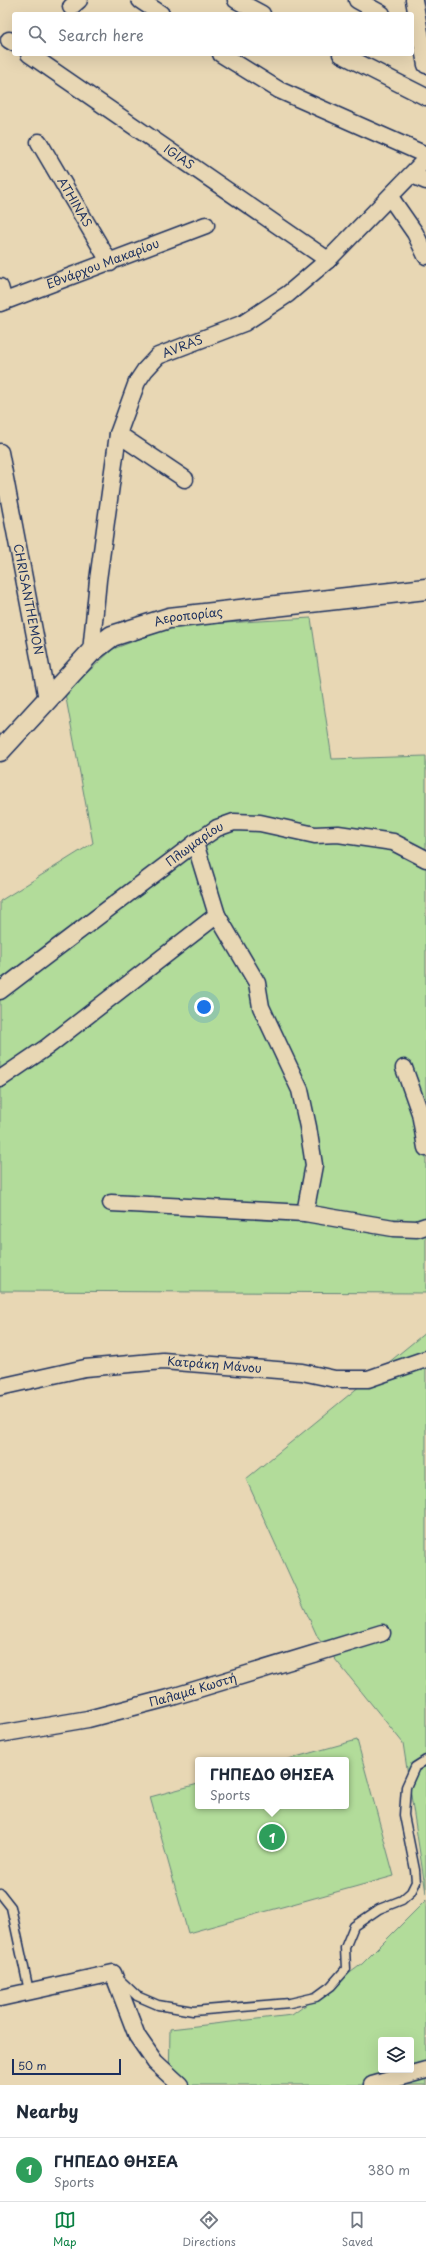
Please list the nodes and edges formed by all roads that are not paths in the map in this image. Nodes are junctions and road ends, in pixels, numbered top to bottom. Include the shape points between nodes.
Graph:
1 (140, 0) edge
2 (236, 0) edge
3 (357, 0) edge
4 (414, 0) edge
5 (158, 12) edge
6 (258, 12) edge
7 (378, 12) edge
8 (416, 33) edge
9 (32, 56) edge
10 (224, 56) edge
11 (345, 56) edge
12 (426, 65) edge
13 (426, 97) edge
14 (39, 142) dead end
15 (426, 155) edge
16 (426, 159) edge
17 (419, 178) edge
18 (390, 197) junction
19 (206, 225) dead end
20 (426, 256) edge
21 (328, 260) junction
22 (110, 263) junction
23 (1, 297) edge
24 (118, 434) junction
25 (0, 452) edge
26 (185, 479) dead end
27 (426, 589) edge
28 (90, 652) junction
29 (47, 699) junction
30 (0, 751) edge
31 (195, 843) junction
32 (426, 859) edge
33 (218, 915) junction
34 (0, 991) edge
35 (404, 1068) dead end
36 (0, 1079) edge
37 (426, 1148) edge
38 (111, 1203) dead end
39 (305, 1213) junction
40 (426, 1226) edge
41 (426, 1359) edge
42 (0, 1387) edge
43 (382, 1633) dead end
44 (0, 1734) edge
45 (426, 1760) edge
46 (0, 1893) edge
47 (113, 1973) junction
48 (29, 1991) junction
49 (0, 1998) edge
50 (426, 2070) edge
51 (180, 2085) edge
52 (372, 2085) edge

1 - 5 street
2 - 6 street
3 - 7 street
4 - 8 street
8 - 12 street
9 - 21 street, IGIAS
10 - 15 street via 279,90
11 - 13 street
14 - 22 street, ATHINAS
16 - 17 street, AVRAS
17 - 18 street, AVRAS
18 - 20 street via 415,233
18 - 21 street, AVRAS
19 - 22 street, Εθνάρχου Μακαρίου
21 - 24 street, AVRAS via 288,294 244,323 158,356 137,382
22 - 23 street, Εθνάρχου Μακαρίου
24 - 26 street
24 - 28 street, AVRAS
25 - 29 street, CHRISANTHEMON
27 - 28 street, Αεροπορίας via 168,618 112,636
28 - 29 street, Αεροπορίας
29 - 30 street, Αεροπορίας
31 - 32 street, Πλωμαρίου via 218,828 234,822 260,823 315,835 338,834 394,842
31 - 33 street
31 - 34 street, Πλωμαρίου
33 - 36 street via 47,1047
33 - 39 street via 257,983 262,1007 300,1090 314,1165
35 - 37 street via 420,1113
38 - 39 street
39 - 40 street via 392,1228 417,1229
41 - 42 street, Κατράκη Μάνου via 394,1372 360,1380 335,1379 256,1367 163,1361 85,1368
43 - 44 street, Παλαμά Κωστή via 172,1697 88,1719
45 - 47 lane via 415,1767 406,1787 404,1815 416,1882 411,1892 402,1900 379,1909 354,1926 345,1948 346,1969 331,1986 316,1997 290,2003 194,2011 158,2006 137,1996
46 - 48 lane via 11,1908
47 - 48 street
47 - 51 street via 137,2036 155,2062
48 - 49 street
50 - 52 street

